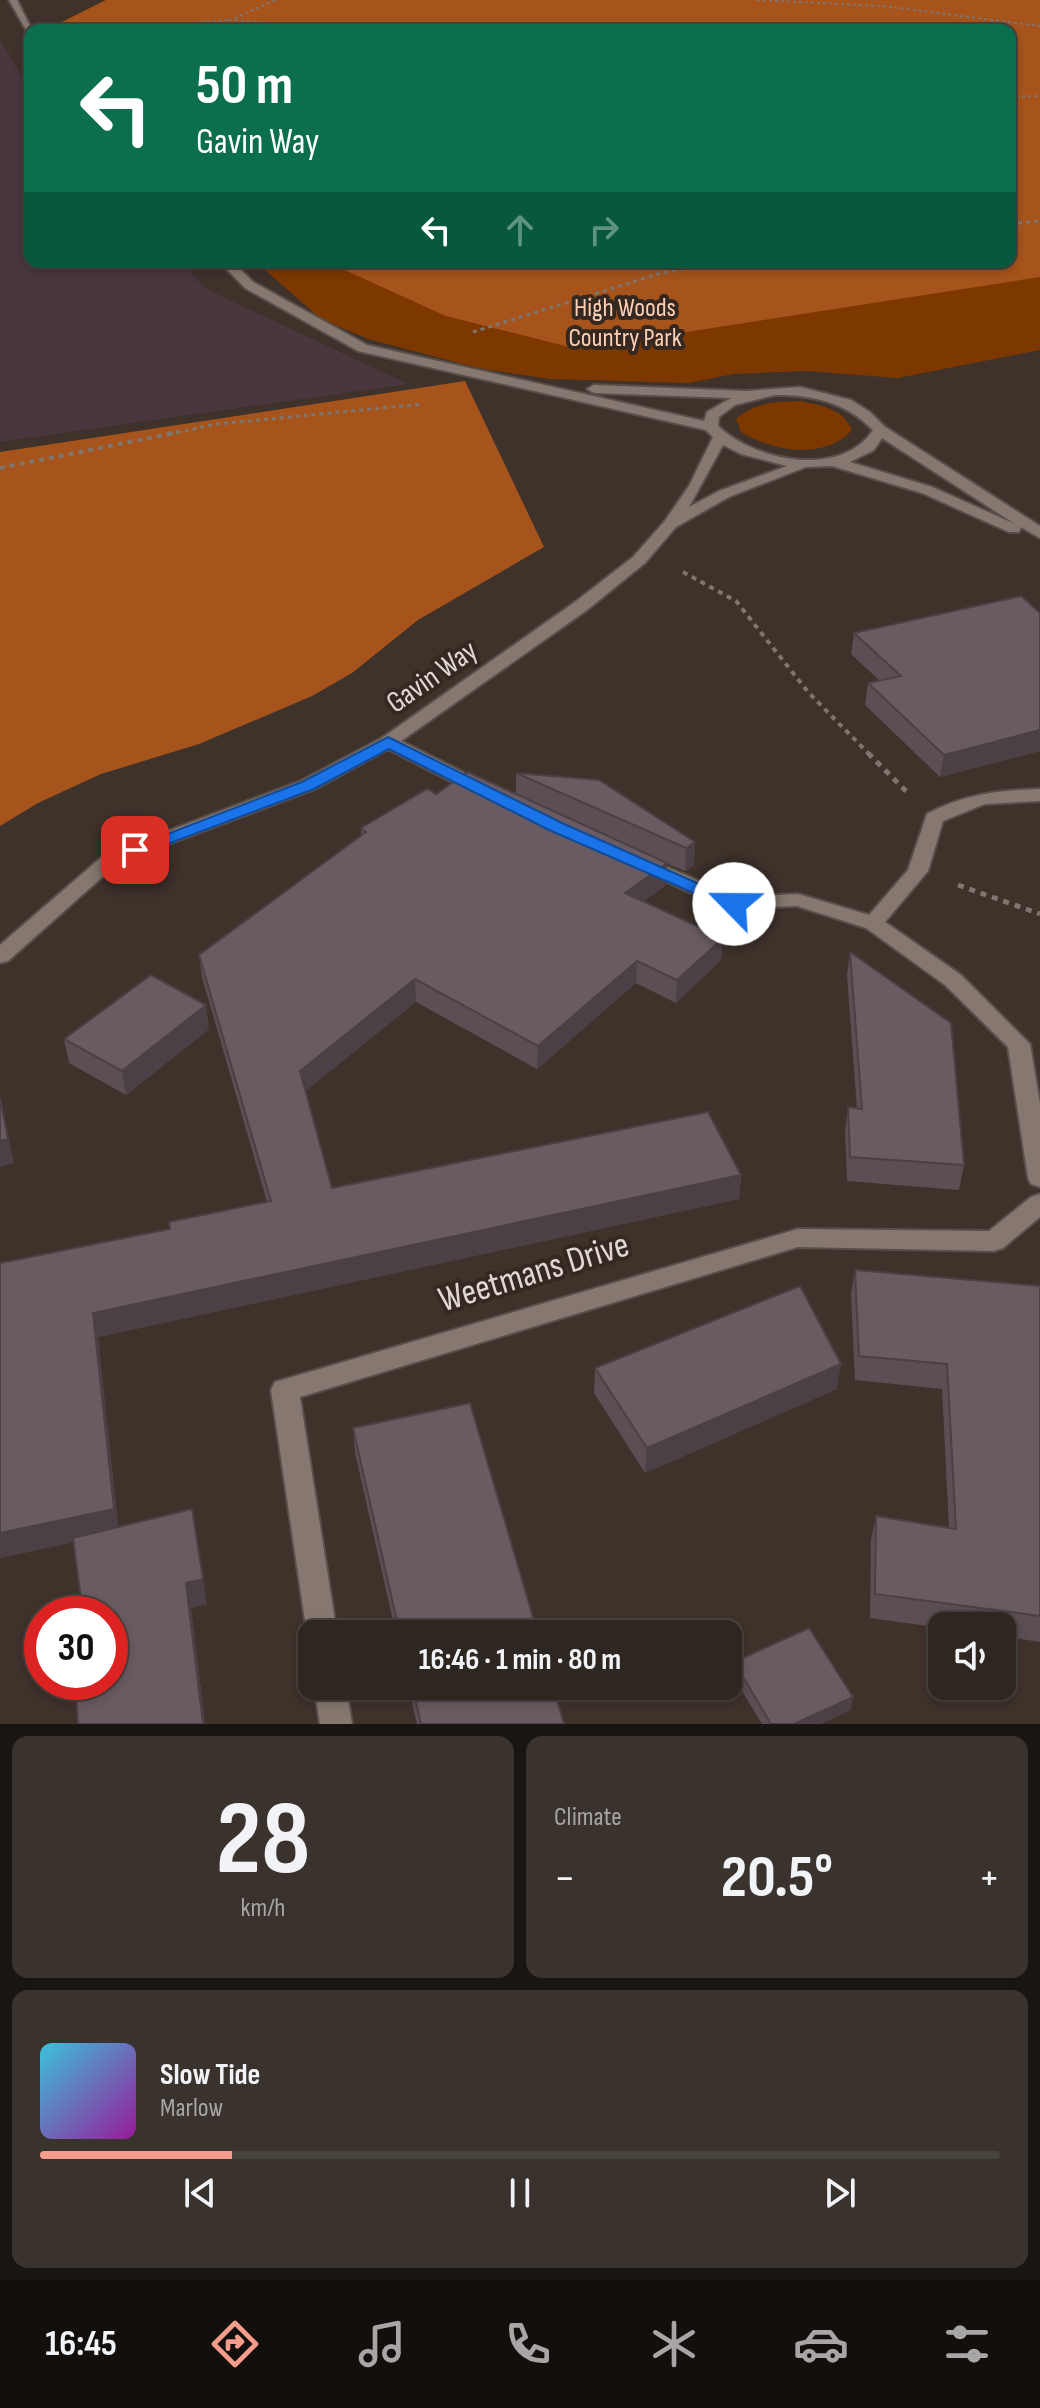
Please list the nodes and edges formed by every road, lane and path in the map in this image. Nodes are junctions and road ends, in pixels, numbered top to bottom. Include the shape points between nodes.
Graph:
1 (13, 0) edge
2 (275, 0) edge
3 (757, 0) edge
4 (230, 20) junction
5 (25, 24) edge
6 (173, 24) edge
7 (287, 24) edge
8 (1040, 26) edge
9 (1040, 96) edge
10 (1016, 97) edge
11 (1040, 221) edge
12 (1016, 223) edge
13 (232, 268) edge
14 (688, 268) edge
15 (414, 360) junction
16 (522, 384) junction
17 (751, 395) junction
18 (426, 403) dead end
19 (880, 430) junction
20 (715, 433) junction
21 (830, 461) junction
22 (809, 463) junction
23 (0, 468) edge
24 (669, 525) junction
25 (1040, 533) edge
26 (1040, 540) edge
27 (639, 560) junction
28 (388, 742) junction
29 (1040, 795) edge
30 (500, 798) edge
31 (934, 818) junction
32 (624, 856) edge
33 (918, 871) junction
34 (1040, 914) edge
35 (873, 923) junction
36 (0, 956) edge
37 (1040, 1178) edge
38 (1040, 1203) edge
39 (320, 1620) edge
40 (332, 1700) edge
41 (336, 1724) edge

1 - 5 street
2 - 4 path
3 - 8 path via 882,6
4 - 6 path
4 - 7 path
9 - 10 path
11 - 12 path
13 - 15 street via 249,285 363,348
14 - 15 path via 500,323 442,343
15 - 16 street
16 - 17 street
16 - 20 street
17 - 19 street via 824,395 868,412
17 - 20 street, Gavin Way via 724,404 712,415
18 - 23 path via 217,424
19 - 21 street via 876,442 862,452
19 - 25 street
20 - 22 street via 736,450 761,458
20 - 24 street, Gavin Way via 696,486
21 - 22 street
21 - 26 street via 927,490
22 - 24 street, Gavin Way via 724,494
24 - 27 street, Gavin Way
27 - 28 street, Gavin Way
27 - 31 path via 691,574 736,601 808,692
28 - 30 street
28 - 36 street, Gavin Way via 308,785 111,859
29 - 31 street via 996,794 960,802
31 - 33 street
32 - 35 street via 734,904 798,900
33 - 34 path
33 - 35 street
35 - 37 street via 953,980 1019,1044
38 - 39 street, Weetmans Drive via 994,1241 798,1238 285,1390
40 - 41 street

